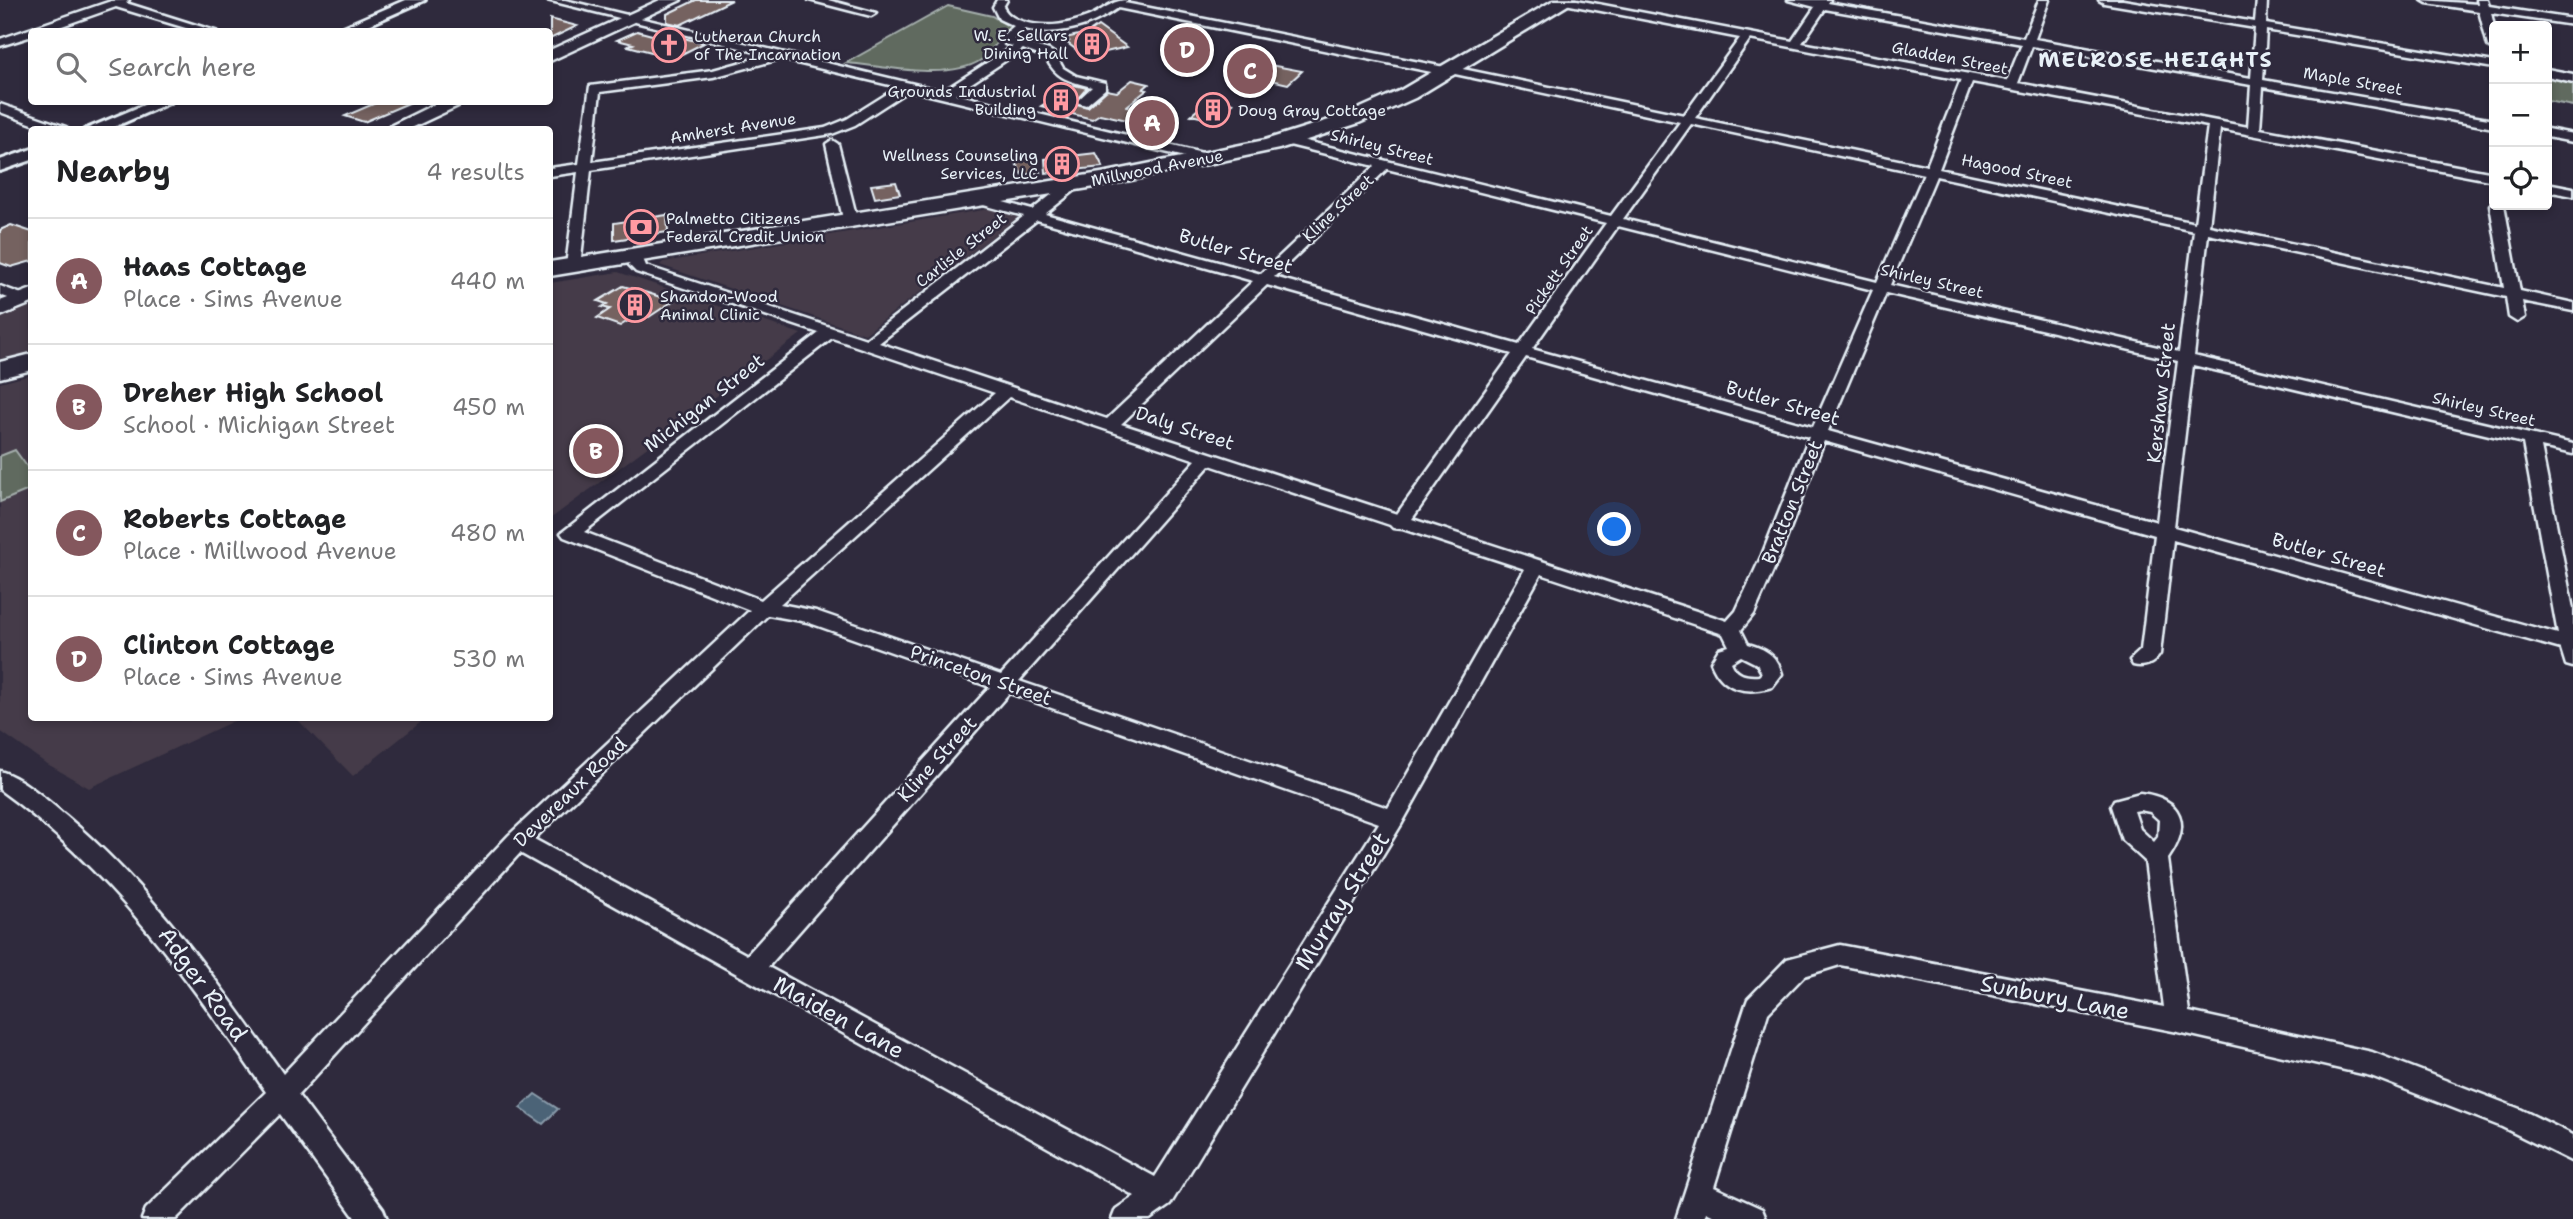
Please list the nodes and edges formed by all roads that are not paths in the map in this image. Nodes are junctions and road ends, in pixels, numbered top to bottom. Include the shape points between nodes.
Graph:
1 (418, 0) edge
2 (552, 0) edge
3 (673, 0) edge
4 (814, 0) edge
5 (1002, 0) edge
6 (1793, 0) edge
7 (2044, 0) edge
8 (2104, 0) edge
9 (2262, 0) edge
10 (2427, 0) edge
11 (119, 1) edge
12 (1566, 1) edge
13 (1823, 3) edge
14 (2483, 4) edge
15 (1116, 6) edge
16 (871, 13) dead end
17 (630, 19) junction
18 (2573, 22) edge
19 (1023, 25) junction
20 (2260, 26) junction
21 (2489, 27) edge
22 (43, 28) edge
23 (201, 28) edge
24 (349, 28) edge
25 (0, 30) edge
26 (28, 33) edge
27 (19, 36) junction
28 (1747, 36) junction
29 (2030, 42) junction
30 (0, 43) edge
31 (1795, 45) junction
32 (1021, 47) junction
33 (782, 54) junction
34 (553, 55) edge
35 (2489, 64) edge
36 (1448, 74) junction
37 (2552, 75) edge
38 (2573, 78) edge
39 (1967, 79) junction
40 (2257, 82) junction
41 (909, 85) junction
42 (2011, 87) junction
43 (947, 94) junction
44 (1082, 102) dead end
45 (155, 105) edge
46 (445, 105) edge
47 (0, 107) edge
48 (1690, 119) junction
49 (851, 121) junction
50 (2489, 123) edge
51 (2214, 125) junction
52 (51, 126) edge
53 (102, 126) edge
54 (400, 126) edge
55 (2255, 133) junction
56 (2552, 134) edge
57 (788, 138) junction
58 (2573, 138) edge
59 (1285, 140) junction
60 (832, 144) junction
61 (28, 156) edge
62 (1210, 159) junction
63 (0, 166) edge
64 (1383, 166) junction
65 (584, 168) junction
66 (1931, 172) junction
67 (553, 173) edge
68 (2489, 181) edge
69 (1074, 184) junction
70 (2552, 188) edge
71 (2573, 192) edge
72 (981, 200) junction
73 (2498, 210) edge
74 (1034, 215) junction
75 (1614, 222) junction
76 (851, 223) junction
77 (2199, 227) junction
78 (636, 257) junction
79 (573, 266) junction
80 (553, 269) edge
81 (1262, 280) junction
82 (1880, 287) junction
83 (0, 290) edge
84 (2512, 295) junction
85 (27, 297) edge
86 (2573, 307) edge
87 (0, 309) edge
88 (2516, 317) dead end
89 (830, 332) junction
90 (869, 344) junction
91 (1523, 353) junction
92 (2187, 358) junction
93 (28, 363) edge
94 (0, 370) edge
95 (1007, 390) junction
96 (1110, 425) junction
97 (1818, 435) junction
98 (2530, 438) junction
99 (2573, 449) edge
100 (1208, 457) junction
101 (1399, 524) junction
102 (2166, 531) junction
103 (570, 533) joint
104 (1536, 567) junction
105 (764, 608) junction
106 (1731, 629) junction
107 (1740, 649) dead end
108 (2572, 650) edge
109 (2140, 660) dead end
110 (1005, 683) junction
111 (0, 779) edge
112 (1392, 819) junction
113 (517, 841) junction
114 (2156, 857) dead end
115 (751, 968) junction
116 (2178, 1021) junction
117 (282, 1094) junction
118 (2573, 1149) edge
119 (1160, 1195) junction
120 (1694, 1207) edge
121 (156, 1219) edge
122 (373, 1219) edge
123 (1126, 1219) edge
124 (1752, 1219) edge

1 - 24 street
2 - 17 street
3 - 17 main road
4 - 16 street
5 - 19 street via 999,13
6 - 13 street, Maple Street
7 - 29 street
8 - 20 street
9 - 20 street
10 - 14 street
11 - 22 street
11 - 23 street
12 - 28 street, Gladden Street
12 - 36 main road, Millwood Avenue
13 - 29 street, Maple Street
13 - 31 street
14 - 18 street
14 - 21 street
15 - 19 street via 1095,19 1069,26
15 - 36 street, Hagood Street
17 - 33 street
17 - 34 main road
19 - 32 street via 1008,36 1009,42
20 - 35 street
20 - 40 street
25 - 27 street
26 - 27 street
27 - 30 street
28 - 31 street, Gladden Street
28 - 48 street, Pickett Street
29 - 40 street, Maple Street
29 - 42 street
31 - 39 street, Gladden Street
32 - 43 street
32 - 44 street via 1045,52 1058,70 1101,86
33 - 41 street
33 - 65 street via 694,77 594,89
36 - 48 street, Hagood Street
36 - 59 main road, Millwood Avenue via 1353,119
37 - 38 street
39 - 42 street, Gladden Street
39 - 66 street, Bratton Street
40 - 50 street, Maple Street
40 - 55 street
41 - 43 street
41 - 49 street, Amherst Avenue
42 - 51 street, Gladden Street
43 - 62 street
45 - 53 street
46 - 54 main road
47 - 52 street
48 - 66 street, Hagood Street
48 - 75 street, Pickett Street
49 - 57 street, Amherst Avenue via 828,131
49 - 60 street
51 - 55 street, Gladden Street
51 - 77 street, Kershaw Street
55 - 68 street, Gladden Street
56 - 58 street
57 - 60 street
57 - 65 street, Amherst Avenue
59 - 62 main road, Millwood Avenue
59 - 64 street, Shirley Street
60 - 76 street
61 - 63 street
62 - 69 main road, Millwood Avenue
64 - 75 street, Shirley Street
64 - 81 street, Kline Street
65 - 67 street, Amherst Avenue
65 - 79 street
66 - 77 street, Hagood Street
66 - 82 street, Bratton Street
69 - 72 main road, Millwood Avenue
69 - 74 street, Carlisle Street
70 - 71 street
72 - 74 street, Butler Street
72 - 76 main road, Millwood Avenue
73 - 84 street
74 - 81 street, Butler Street
74 - 90 street, Carlisle Street
75 - 82 street, Shirley Street
75 - 91 street, Pickett Street
76 - 78 main road, Millwood Avenue
77 - 84 street, Hagood Street
77 - 92 street, Kershaw Street
78 - 79 main road, Millwood Avenue
78 - 89 street, Daly Street via 641,269
79 - 80 main road, Millwood Avenue
81 - 91 street, Butler Street
81 - 96 street, Kline Street
82 - 92 street, Shirley Street
82 - 97 street, Bratton Street
83 - 85 street
84 - 86 street, Hagood Street
84 - 88 street
85 - 87 main road
89 - 90 street, Daly Street
89 - 103 street, Michigan Street
90 - 95 street, Daly Street
91 - 97 street, Butler Street
91 - 101 street, Pickett Street
92 - 98 street, Shirley Street
92 - 102 street, Kershaw Street
93 - 94 main road
95 - 96 street, Daly Street
95 - 105 street, Devereaux Road
96 - 100 street, Daly Street
97 - 102 street, Butler Street
97 - 106 street, Bratton Street via 1772,555 1744,614
98 - 99 street, Shirley Street
98 - 108 street
100 - 101 street, Daly Street
100 - 110 street, Kline Street
101 - 104 street, Daly Street
102 - 108 street, Butler Street
102 - 109 street, Kershaw Street via 2150,654
103 - 105 street, Princeton Street
104 - 106 street, Daly Street
104 - 112 street, Murray Street
105 - 110 street, Princeton Street via 809,616
105 - 113 street, Devereaux Road
106 - 107 street
110 - 112 street, Princeton Street
110 - 115 street, Kline Street
111 - 117 street, Adger Road via 78,839 144,906 207,985
112 - 119 street, Murray Street
113 - 115 street, Maiden Lane
113 - 117 street, Devereaux Road
114 - 116 street
115 - 119 street, Maiden Lane
116 - 118 street, Sunbury Lane via 2372,1064 2511,1118
116 - 120 street, Sunbury Lane via 1840,954 1796,967 1757,1007
117 - 121 street, Devereaux Road
117 - 122 street, Adger Road
119 - 123 street, Murray Street
120 - 124 street

